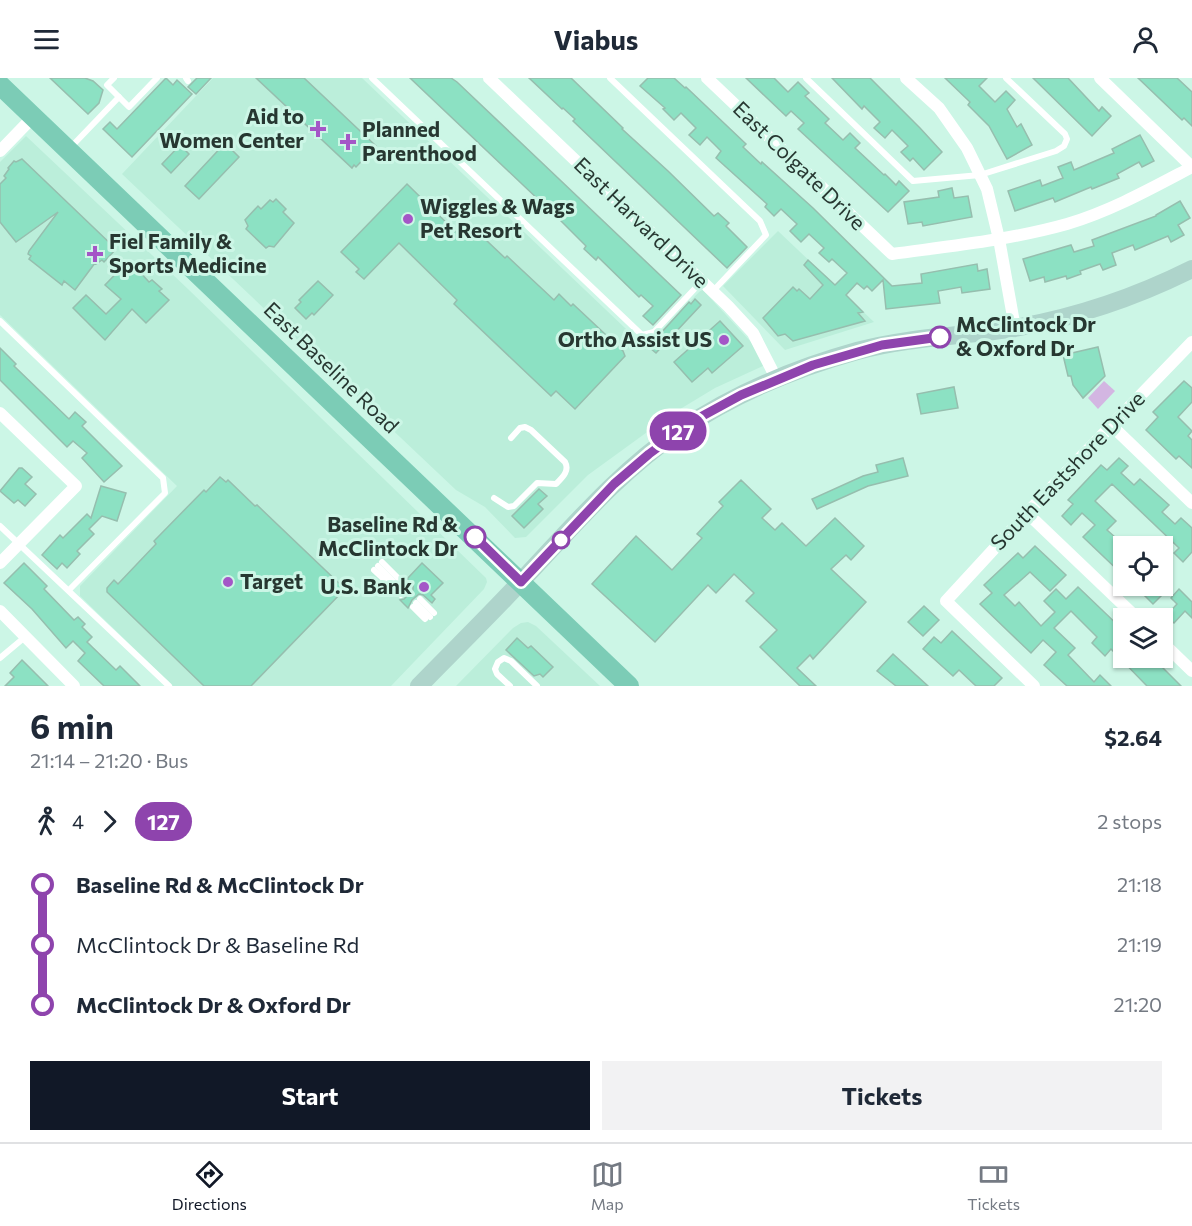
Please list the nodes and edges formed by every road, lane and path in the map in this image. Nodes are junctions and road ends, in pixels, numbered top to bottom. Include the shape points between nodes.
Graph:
1 (114, 78) edge
2 (157, 78) edge
3 (372, 78) edge
4 (489, 78) edge
5 (610, 78) edge
6 (707, 78) edge
7 (806, 78) edge
8 (906, 78) edge
9 (1006, 78) edge
10 (1100, 78) edge
11 (0, 85) edge
12 (119, 97) junction
13 (33, 117) junction
14 (68, 150) junction
15 (0, 151) edge
16 (1192, 167) edge
17 (980, 175) junction
18 (999, 239) junction
19 (1192, 269) edge
20 (702, 281) junction
21 (713, 291) junction
22 (0, 321) edge
23 (1015, 328) junction
24 (1192, 342) edge
25 (777, 381) junction
26 (0, 413) edge
27 (1112, 426) junction
28 (511, 438) dead end
29 (494, 498) dead end
30 (1192, 503) edge
31 (1027, 513) junction
32 (0, 526) edge
33 (19, 544) junction
34 (0, 562) edge
35 (521, 582) junction
36 (69, 590) junction
37 (404, 592) joint
38 (1127, 608) edge
39 (0, 611) edge
40 (430, 616) joint
41 (25, 636) junction
42 (1173, 653) edge
43 (0, 658) edge
44 (1192, 671) edge
45 (74, 686) edge
46 (169, 686) edge
47 (419, 686) edge
48 (510, 686) edge
49 (537, 686) edge
50 (629, 686) edge
51 (1034, 686) edge

1 - 12 lane via 107,85
2 - 12 lane via 129,107
3 - 20 lane via 642,335 654,332
4 - 20 street, East Harvard Drive
5 - 21 lane via 760,221 766,235
6 - 18 street, East Colgate Drive via 892,254
7 - 17 lane via 913,180
8 - 17 street via 939,108 967,148
9 - 17 lane via 1067,139 1056,152
10 - 16 street
11 - 13 main road, East Baseline Road
12 - 14 lane
13 - 14 main road, East Baseline Road
13 - 15 street
14 - 35 main road, East Baseline Road
16 - 18 street via 1123,202 1068,223
17 - 18 street
18 - 23 street
19 - 23 main road via 1104,306
20 - 21 street, East Harvard Drive
21 - 25 street, East Harvard Drive via 753,333
22 - 36 lane via 163,478 165,493
23 - 25 main road via 882,345 813,365
24 - 27 street, South Eastshore Drive
25 - 35 main road via 741,395 677,432 614,484
26 - 33 street via 76,486
27 - 30 street
27 - 31 street, South Eastshore Drive
28 - 29 lane via 520,428 531,430 565,462 566,472 556,484 537,483 514,506 508,507
31 - 38 street
31 - 51 street, South Eastshore Drive via 946,601
32 - 33 lane
33 - 34 street
33 - 36 lane
35 - 47 main road
35 - 50 main road, East Baseline Road
36 - 46 lane
37 - 37 lane via 378,566
39 - 41 street
40 - 40 lane via 416,603
41 - 43 lane
41 - 45 street
42 - 44 street
48 - 49 lane via 495,669 504,658

